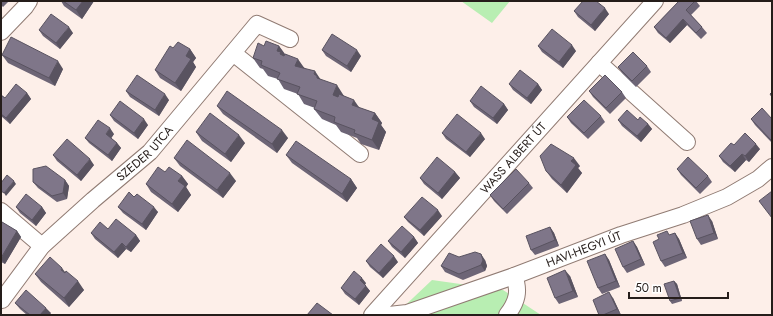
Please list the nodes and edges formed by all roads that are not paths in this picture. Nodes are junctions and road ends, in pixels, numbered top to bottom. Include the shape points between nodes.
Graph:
1 (29, 1) edge
2 (655, 1) edge
3 (1, 32) edge
4 (290, 39) dead end
5 (233, 53) junction
6 (599, 63) junction
7 (687, 142) dead end
8 (360, 154) dead end
9 (772, 167) edge
10 (1, 211) edge
11 (42, 246) junction
12 (514, 276) junction
13 (1, 299) edge
14 (372, 315) edge
15 (389, 315) edge
16 (507, 315) edge

1 - 3 street
2 - 6 street, WASS ALBERT ÚT
4 - 5 street, SZEDER UTCA via 257,24
5 - 8 street
5 - 11 street, SZEDER UTCA via 150,152
6 - 7 street
6 - 14 street, WASS ALBERT ÚT
9 - 12 street, HAVI-HEGYI ÚT via 758,179 727,197
10 - 11 street
11 - 13 street, SZEDER UTCA
12 - 15 street, HAVI-HEGYI ÚT via 408,313
12 - 16 street via 518,286 517,295

